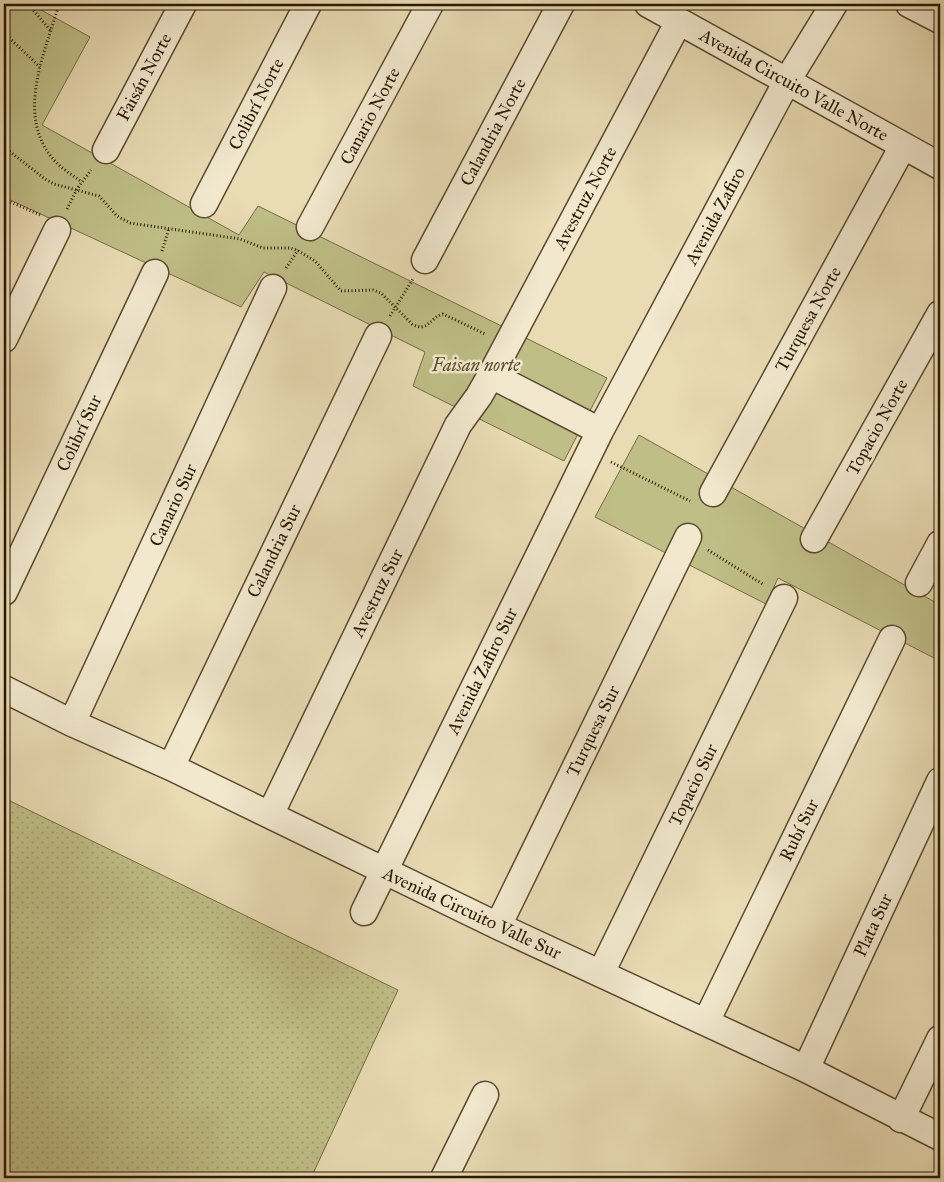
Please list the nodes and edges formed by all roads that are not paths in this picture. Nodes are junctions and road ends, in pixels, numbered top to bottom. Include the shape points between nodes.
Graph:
1 (183, 4) edge
2 (308, 4) edge
3 (430, 4) edge
4 (561, 4) edge
5 (648, 4) edge
6 (834, 4) edge
7 (915, 5) edge
8 (940, 20) edge
9 (679, 21) junction
10 (787, 81) junction
11 (903, 146) junction
12 (106, 150) road end
13 (940, 166) edge
14 (204, 204) dead end
15 (58, 227) road end
16 (310, 227) road end
17 (425, 260) road end
18 (155, 273) dead end
19 (273, 288) road end
20 (940, 314) edge
21 (378, 336) road end
22 (4, 339) edge
23 (491, 375) junction
24 (595, 442) junction
25 (704, 498) road end
26 (688, 537) road end
27 (814, 540) dead end
28 (940, 544) edge
29 (919, 583) dead end
30 (4, 592) edge
31 (784, 598) road end
32 (892, 639) dead end
33 (4, 689) edge
34 (72, 723) junction
35 (171, 767) junction
36 (940, 781) edge
37 (270, 816) junction
38 (383, 871) junction
39 (364, 912) dead end
40 (498, 926) junction
41 (601, 973) junction
42 (706, 1022) junction
43 (940, 1039) edge
44 (806, 1069) junction
45 (486, 1095) dead end
46 (901, 1119) junction
47 (940, 1137) edge
48 (444, 1178) edge

1 - 12 street, Faisán Norte
2 - 14 street, Colibrí Norte
3 - 16 street, Canario Norte
4 - 17 street, Calandria Norte
5 - 9 street, Avenida Circuito Valle Norte
6 - 10 street, Avenida Zafiro
7 - 8 street
9 - 10 street, Avenida Circuito Valle Norte
9 - 23 street, Avestruz Norte
10 - 11 street, Avenida Circuito Valle Norte
10 - 24 street, Avenida Zafiro
11 - 13 street, Avenida Circuito Valle Norte
11 - 25 street, Turquesa Norte
15 - 22 street
18 - 30 street, Colibrí Sur
19 - 34 street, Canario Sur
20 - 27 street, Topacio Norte
21 - 35 street, Calandria Sur
23 - 24 street
23 - 37 street, Avestruz Sur via 458,425
24 - 38 street, Avenida Zafiro Sur
26 - 40 street, Turquesa Sur
28 - 29 street
31 - 41 street, Topacio Sur
32 - 42 street, Rubí Sur
33 - 34 street, Avenida Circuito Valle Sur
34 - 35 street, Avenida Circuito Valle Sur
35 - 37 street, Avenida Circuito Valle Sur
36 - 44 street, Plata Sur
37 - 38 street, Avenida Circuito Valle Sur
38 - 39 street, Avenida Zafiro Sur
38 - 40 street, Avenida Circuito Valle Sur
40 - 41 street, Avenida Circuito Valle Sur
41 - 42 street, Avenida Circuito Valle Sur
42 - 44 street, Avenida Circuito Valle Sur
43 - 46 street
44 - 46 street, Avenida Circuito Valle Sur
45 - 48 street
46 - 47 street, Avenida Circuito Valle Sur

